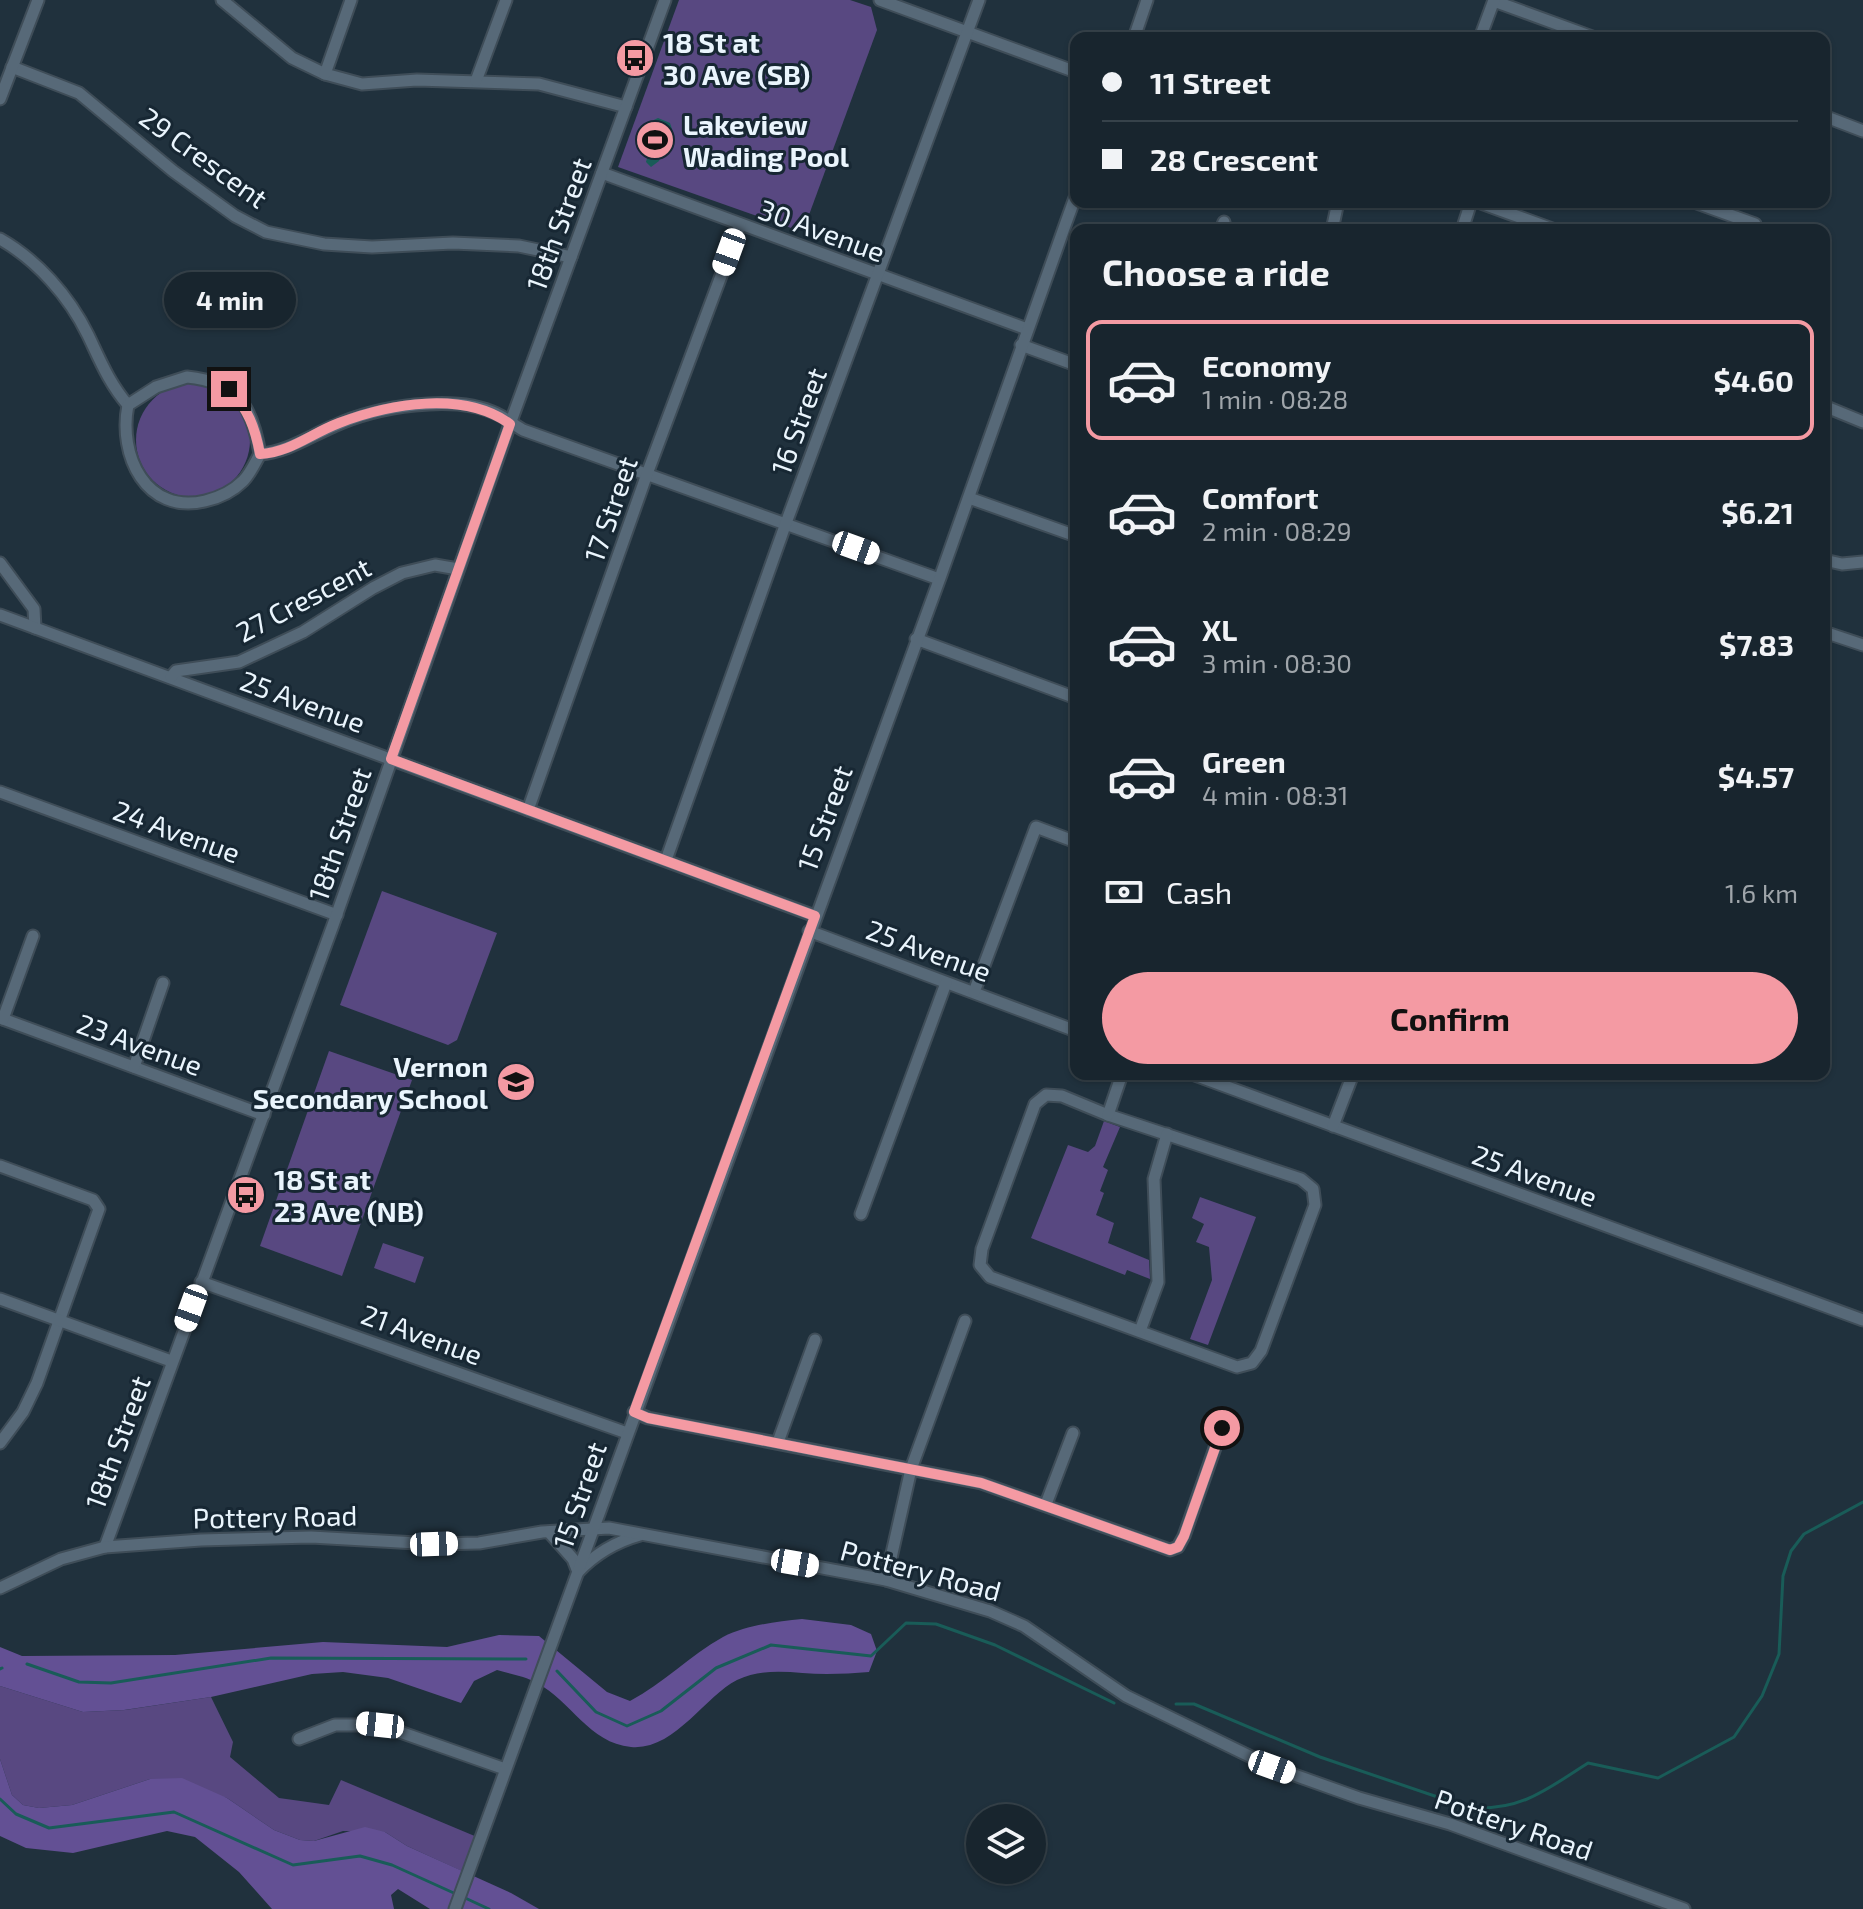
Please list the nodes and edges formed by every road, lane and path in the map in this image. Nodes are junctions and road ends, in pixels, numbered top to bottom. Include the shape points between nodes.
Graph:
1 (38, 0) edge
2 (222, 0) edge
3 (351, 0) edge
4 (506, 0) edge
5 (665, 0) edge
6 (880, 0) edge
7 (979, 0) edge
8 (1147, 0) edge
9 (1494, 1) edge
10 (967, 32) junction
11 (1136, 32) edge
12 (1482, 32) edge
13 (1579, 32) edge
14 (12, 67) junction
15 (1070, 70) edge
16 (325, 74) junction
17 (476, 81) junction
18 (0, 99) edge
19 (626, 107) junction
20 (1830, 118) edge
21 (1863, 131) edge
22 (602, 173) junction
23 (1071, 208) edge
24 (1494, 208) edge
25 (1711, 208) edge
26 (1538, 224) edge
27 (1755, 224) dead end
28 (740, 225) junction
29 (0, 239) edge
30 (571, 257) junction
31 (877, 276) junction
32 (1027, 329) junction
33 (1021, 345) junction
34 (1070, 363) edge
35 (128, 405) junction
36 (1830, 408) edge
37 (1863, 422) edge
38 (510, 424) junction
39 (260, 454) junction
40 (647, 474) junction
41 (969, 498) junction
42 (786, 523) junction
43 (1070, 534) edge
44 (1830, 561) edge
45 (1863, 562) edge
46 (0, 563) edge
47 (458, 569) junction
48 (939, 579) junction
49 (0, 615) edge
50 (35, 628) junction
51 (1830, 634) edge
52 (916, 639) junction
53 (1863, 645) edge
54 (171, 677) junction
55 (1070, 696) edge
56 (391, 759) junction
57 (0, 792) edge
58 (528, 810) junction
59 (1070, 840) edge
60 (666, 860) junction
61 (337, 915) junction
62 (815, 916) junction
63 (809, 931) junction
64 (33, 936) dead end
65 (163, 983) dead end
66 (946, 983) junction
67 (974, 992) junction
68 (1, 1019) edge
69 (1070, 1029) edge
70 (134, 1067) junction
71 (1120, 1080) edge
72 (1208, 1080) edge
73 (1351, 1080) edge
74 (264, 1115) junction
75 (1108, 1115) junction
76 (1333, 1126) junction
77 (1167, 1134) junction
78 (0, 1166) edge
79 (861, 1214) dead end
80 (201, 1282) junction
81 (0, 1299) edge
82 (1863, 1320) edge
83 (60, 1321) junction
84 (965, 1321) dead end
85 (1140, 1331) junction
86 (815, 1340) dead end
87 (171, 1361) junction
88 (634, 1412) junction
89 (1222, 1428) dead end
90 (627, 1433) junction
91 (1073, 1433) dead end
92 (778, 1442) junction
93 (0, 1443) edge
94 (911, 1469) junction
95 (1046, 1504) junction
96 (594, 1528) junction
97 (549, 1532) junction
98 (643, 1534) junction
99 (105, 1547) junction
100 (578, 1572) junction
101 (886, 1580) junction
102 (0, 1588) edge
103 (299, 1739) dead end
104 (505, 1769) junction
105 (455, 1909) edge
106 (1684, 1909) edge

1 - 14 street
2 - 16 street via 292,58
3 - 16 street
4 - 17 street
5 - 19 street, 18th Street
6 - 10 street
7 - 10 street, 16 Street
8 - 11 street
9 - 12 street
9 - 13 street
10 - 15 street
10 - 31 street, 16 Street
14 - 18 street
14 - 30 street, 29 Crescent via 79,93 173,171 266,232 324,244 519,246
16 - 17 street via 362,84
17 - 19 street via 539,84
19 - 22 street, 18th Street
20 - 21 street
22 - 28 street, 30 Avenue
22 - 30 street, 18th Street
23 - 32 street, 15 Street
24 - 26 street
25 - 27 street
28 - 31 street, 30 Avenue
28 - 40 street, 17 Street
29 - 35 street via 22,251 67,300 113,388
30 - 38 street, 18th Street
31 - 32 street, 30 Avenue
31 - 42 street, 16 Street
32 - 33 street, 15 Street
33 - 34 street
33 - 41 street, 15 Street
35 - 39 street via 156,387 187,377 210,379 244,405
35 - 39 street via 124,425 137,472 168,501 191,504 217,498 243,481
36 - 37 street
38 - 39 street via 497,414 456,404 417,405 338,423 281,453
38 - 40 street
38 - 47 street, 18th Street
40 - 42 street
40 - 58 street, 17 Street
41 - 43 street
41 - 48 street, 15 Street
42 - 48 street
42 - 60 street, 16 Street
44 - 45 street
46 - 50 street via 34,609
47 - 54 street, 27 Crescent via 435,565 402,573 273,647 239,662 176,671
47 - 56 street, 18th Street
48 - 52 street, 15 Street
49 - 50 street, 25 Avenue
50 - 54 street, 25 Avenue
51 - 53 street
52 - 55 street
52 - 62 street, 15 Street
54 - 56 street, 25 Avenue
56 - 58 street, 25 Avenue
56 - 61 street, 18th Street
57 - 61 street, 24 Avenue
58 - 60 street, 25 Avenue
59 - 67 street via 1036,827
60 - 62 street, 25 Avenue
61 - 74 street, 18th Street
62 - 63 street, 15 Street
63 - 66 street, 25 Avenue
63 - 88 street, 15 Street
64 - 68 street
65 - 70 street
66 - 67 street, 25 Avenue
66 - 79 street
67 - 69 street, 25 Avenue
68 - 70 street, 23 Avenue
70 - 74 street, 23 Avenue
71 - 75 street
72 - 76 street, 25 Avenue
73 - 76 street
74 - 80 street, 18th Street
75 - 77 street
75 - 85 street via 1062,1096 1046,1095 1035,1104 980,1265 990,1277
76 - 82 street, 25 Avenue
77 - 85 street via 1154,1179 1158,1282
77 - 85 street via 1301,1179 1313,1189 1315,1205 1252,1363 1237,1367
78 - 83 street via 93,1200 99,1209
80 - 87 street, 18th Street
80 - 90 street, 21 Avenue
81 - 83 street
83 - 87 street
83 - 93 street via 31,1396
84 - 94 street
86 - 92 street
87 - 99 street, 18th Street
88 - 90 street, 15 Street
88 - 92 street
89 - 95 street via 1178,1547 1170,1550
90 - 96 street, 15 Street
91 - 95 street
92 - 94 street
94 - 95 street via 981,1483
94 - 101 street
96 - 97 street, Pottery Road
96 - 98 street, Pottery Road
96 - 100 street, 15 Street
97 - 99 street, Pottery Road via 479,1543 311,1537
97 - 100 street
98 - 100 street via 610,1546
98 - 101 street, Pottery Road
99 - 102 street, Pottery Road via 61,1559
100 - 104 street, 15 Street
101 - 106 street, Pottery Road via 1024,1626 1126,1696 1272,1767 1450,1824
103 - 104 street via 335,1725 380,1725
104 - 105 street, 15 Street

